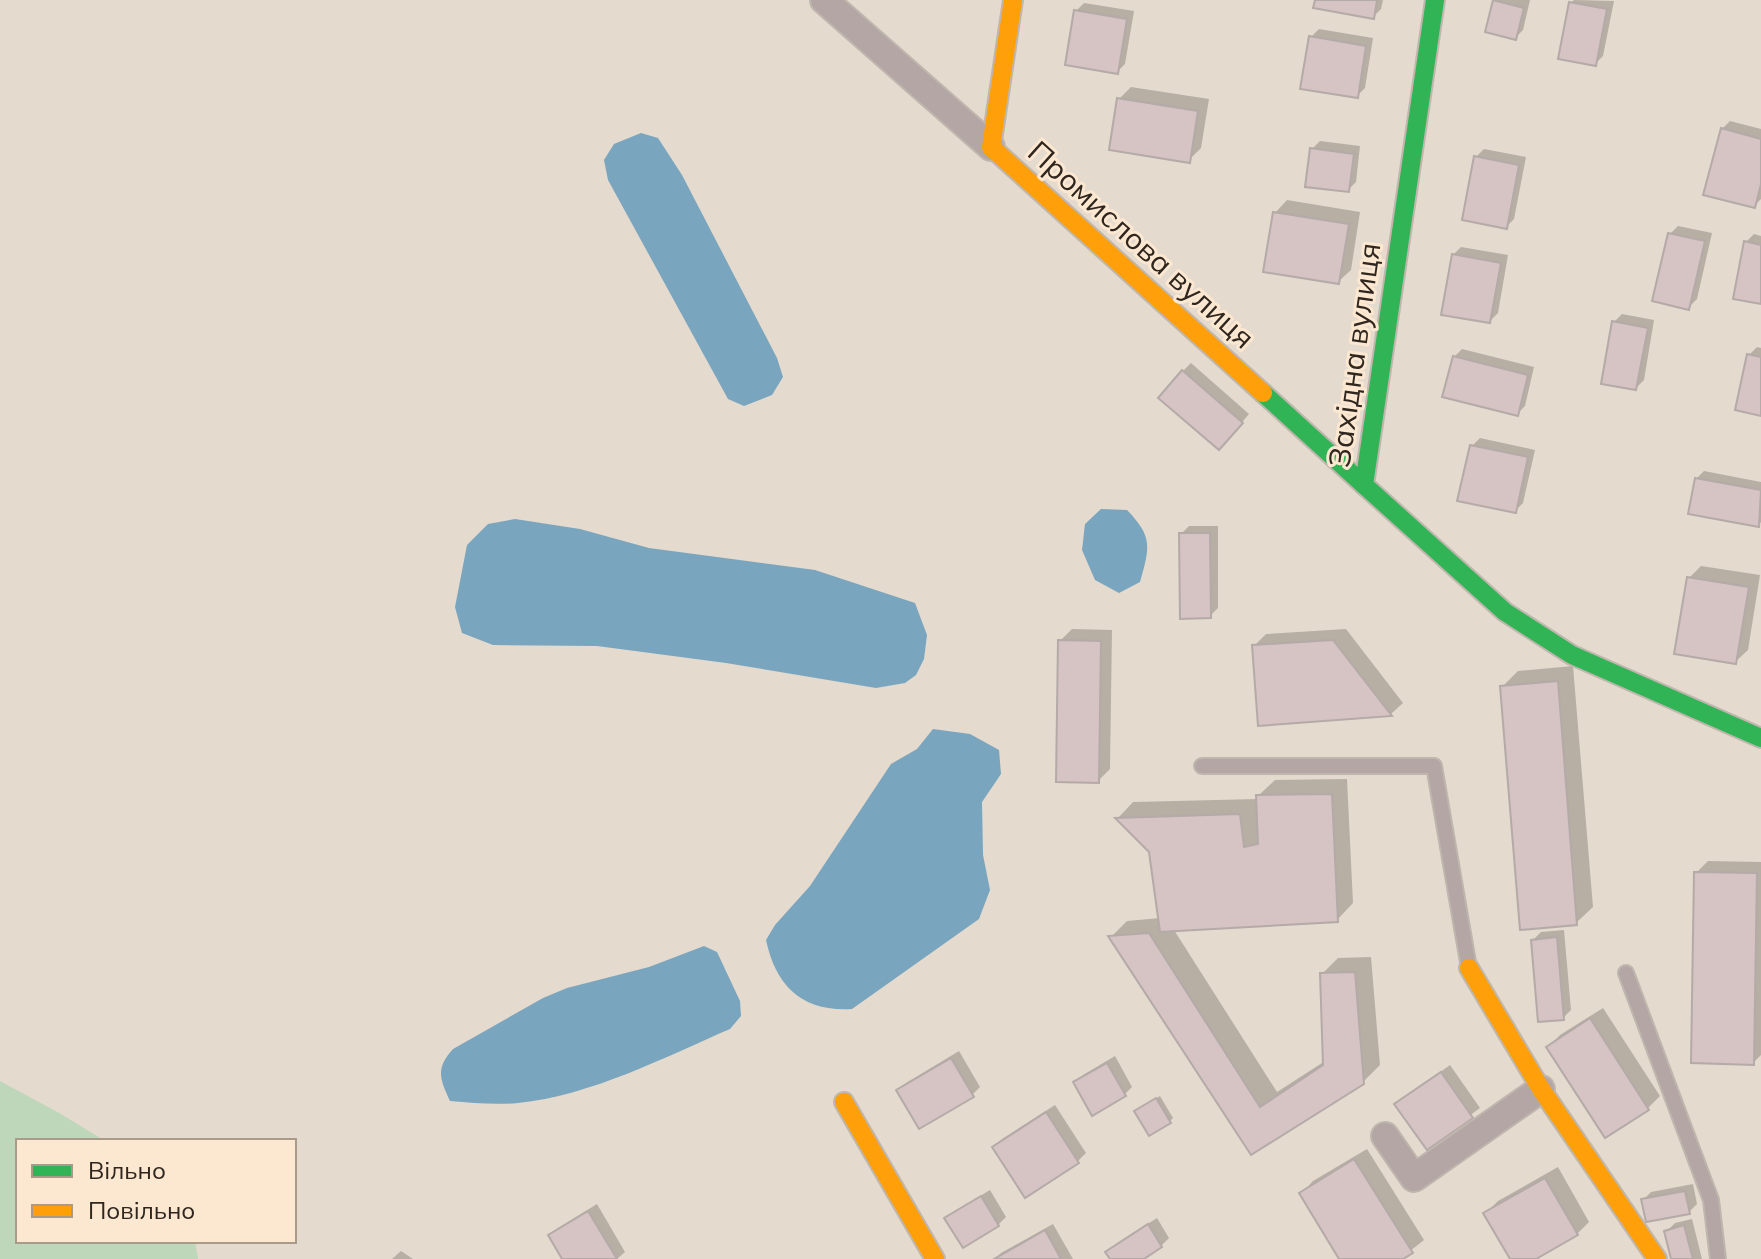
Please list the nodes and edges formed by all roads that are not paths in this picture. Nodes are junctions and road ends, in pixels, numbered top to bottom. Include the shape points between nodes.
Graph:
1 (824, 0) edge
2 (1013, 0) edge
3 (1435, 0) edge
4 (991, 147) junction
5 (1364, 485) junction
6 (1761, 738) edge
7 (1202, 766) dead end
8 (1469, 968) joint
9 (1626, 973) dead end
10 (1541, 1089) junction
11 (844, 1102) dead end
12 (1385, 1136) dead end
13 (935, 1259) edge
14 (1657, 1259) edge
15 (1718, 1259) edge

1 - 4 street
2 - 4 street, Промислова вулиця
3 - 5 street, Західна вулиця
4 - 5 street, Промислова вулиця
5 - 6 street, Західна вулиця via 1505,612 1572,655
7 - 8 lane via 1434,766
8 - 10 street
9 - 15 lane via 1711,1200
10 - 12 street via 1414,1178
10 - 14 street
11 - 13 street

